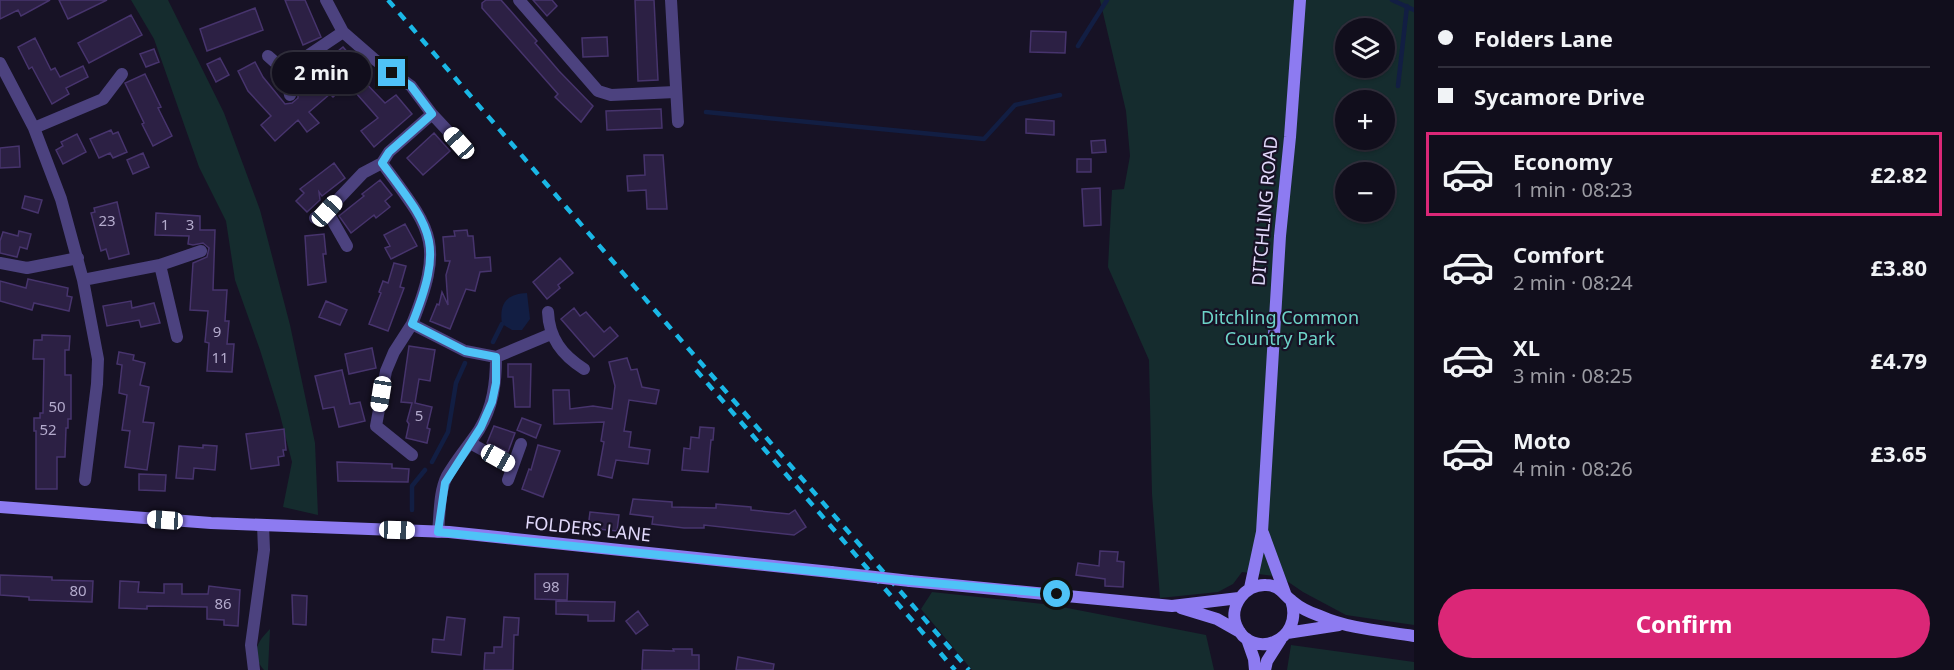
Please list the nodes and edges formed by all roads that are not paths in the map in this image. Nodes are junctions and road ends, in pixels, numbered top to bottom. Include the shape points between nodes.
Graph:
1 (327, 0) edge
2 (519, 0) edge
3 (671, 0) edge
4 (1300, 0) edge
5 (343, 32) junction
6 (268, 56) dead end
7 (0, 63) edge
8 (285, 71) junction
9 (122, 74) dead end
10 (675, 92) junction
11 (290, 95) dead end
12 (432, 114) junction
13 (678, 122) dead end
14 (34, 128) junction
15 (459, 143) dead end
16 (382, 163) junction
17 (327, 211) junction
18 (315, 218) dead end
19 (347, 246) dead end
20 (201, 251) dead end
21 (78, 258) junction
22 (0, 263) edge
23 (160, 265) junction
24 (83, 280) junction
25 (548, 312) dead end
26 (412, 324) junction
27 (551, 334) junction
28 (177, 337) dead end
29 (496, 357) junction
30 (585, 369) dead end
31 (470, 443) junction
32 (521, 444) dead end
33 (412, 455) dead end
34 (512, 466) junction
35 (85, 480) dead end
36 (508, 480) dead end
37 (0, 507) edge
38 (263, 525) junction
39 (438, 532) junction
40 (1262, 532) junction
41 (1250, 588) junction
42 (1288, 597) junction
43 (1239, 598) junction
44 (1172, 606) junction
45 (1344, 624) junction
46 (1244, 635) junction
47 (1284, 636) junction
48 (1414, 636) edge
49 (254, 670) edge
50 (1255, 670) edge
51 (1265, 670) edge

1 - 5 street
2 - 10 street via 598,91 611,95
3 - 10 street
4 - 40 main road, DITCHLING ROAD via 1280,236
5 - 8 street
5 - 12 street via 411,86
6 - 8 street
7 - 14 street
8 - 11 street
9 - 14 street via 103,99
10 - 13 street
12 - 15 street
12 - 16 street
14 - 21 street
16 - 17 street via 363,172
16 - 26 street via 419,213 431,244 431,265
17 - 18 street
17 - 19 street
20 - 23 street
21 - 22 street via 27,268
21 - 24 street
23 - 24 street
23 - 28 street
24 - 35 street via 98,359
25 - 27 street
26 - 29 street via 465,351
26 - 33 street via 386,371 376,426
27 - 29 street
27 - 30 street via 569,359
29 - 31 street via 492,402
31 - 34 street
31 - 39 street via 445,483
32 - 34 street
34 - 36 street
37 - 38 main road, FOLDERS LANE
38 - 39 main road, FOLDERS LANE
38 - 49 street via 264,550 251,645
39 - 44 main road, FOLDERS LANE, bridge
40 - 41 main road, DITCHLING ROAD
40 - 42 main road, DITCHLING ROAD
41 - 42 main road via 1274,586
41 - 43 main road
42 - 45 main road via 1319,616
42 - 47 main road via 1294,617
43 - 44 main road, FOLDERS LANE
43 - 46 main road via 1234,616
44 - 46 main road, FOLDERS LANE via 1217,619
45 - 47 main road
45 - 48 main road
46 - 47 main road via 1264,644
46 - 50 main road
47 - 51 main road

